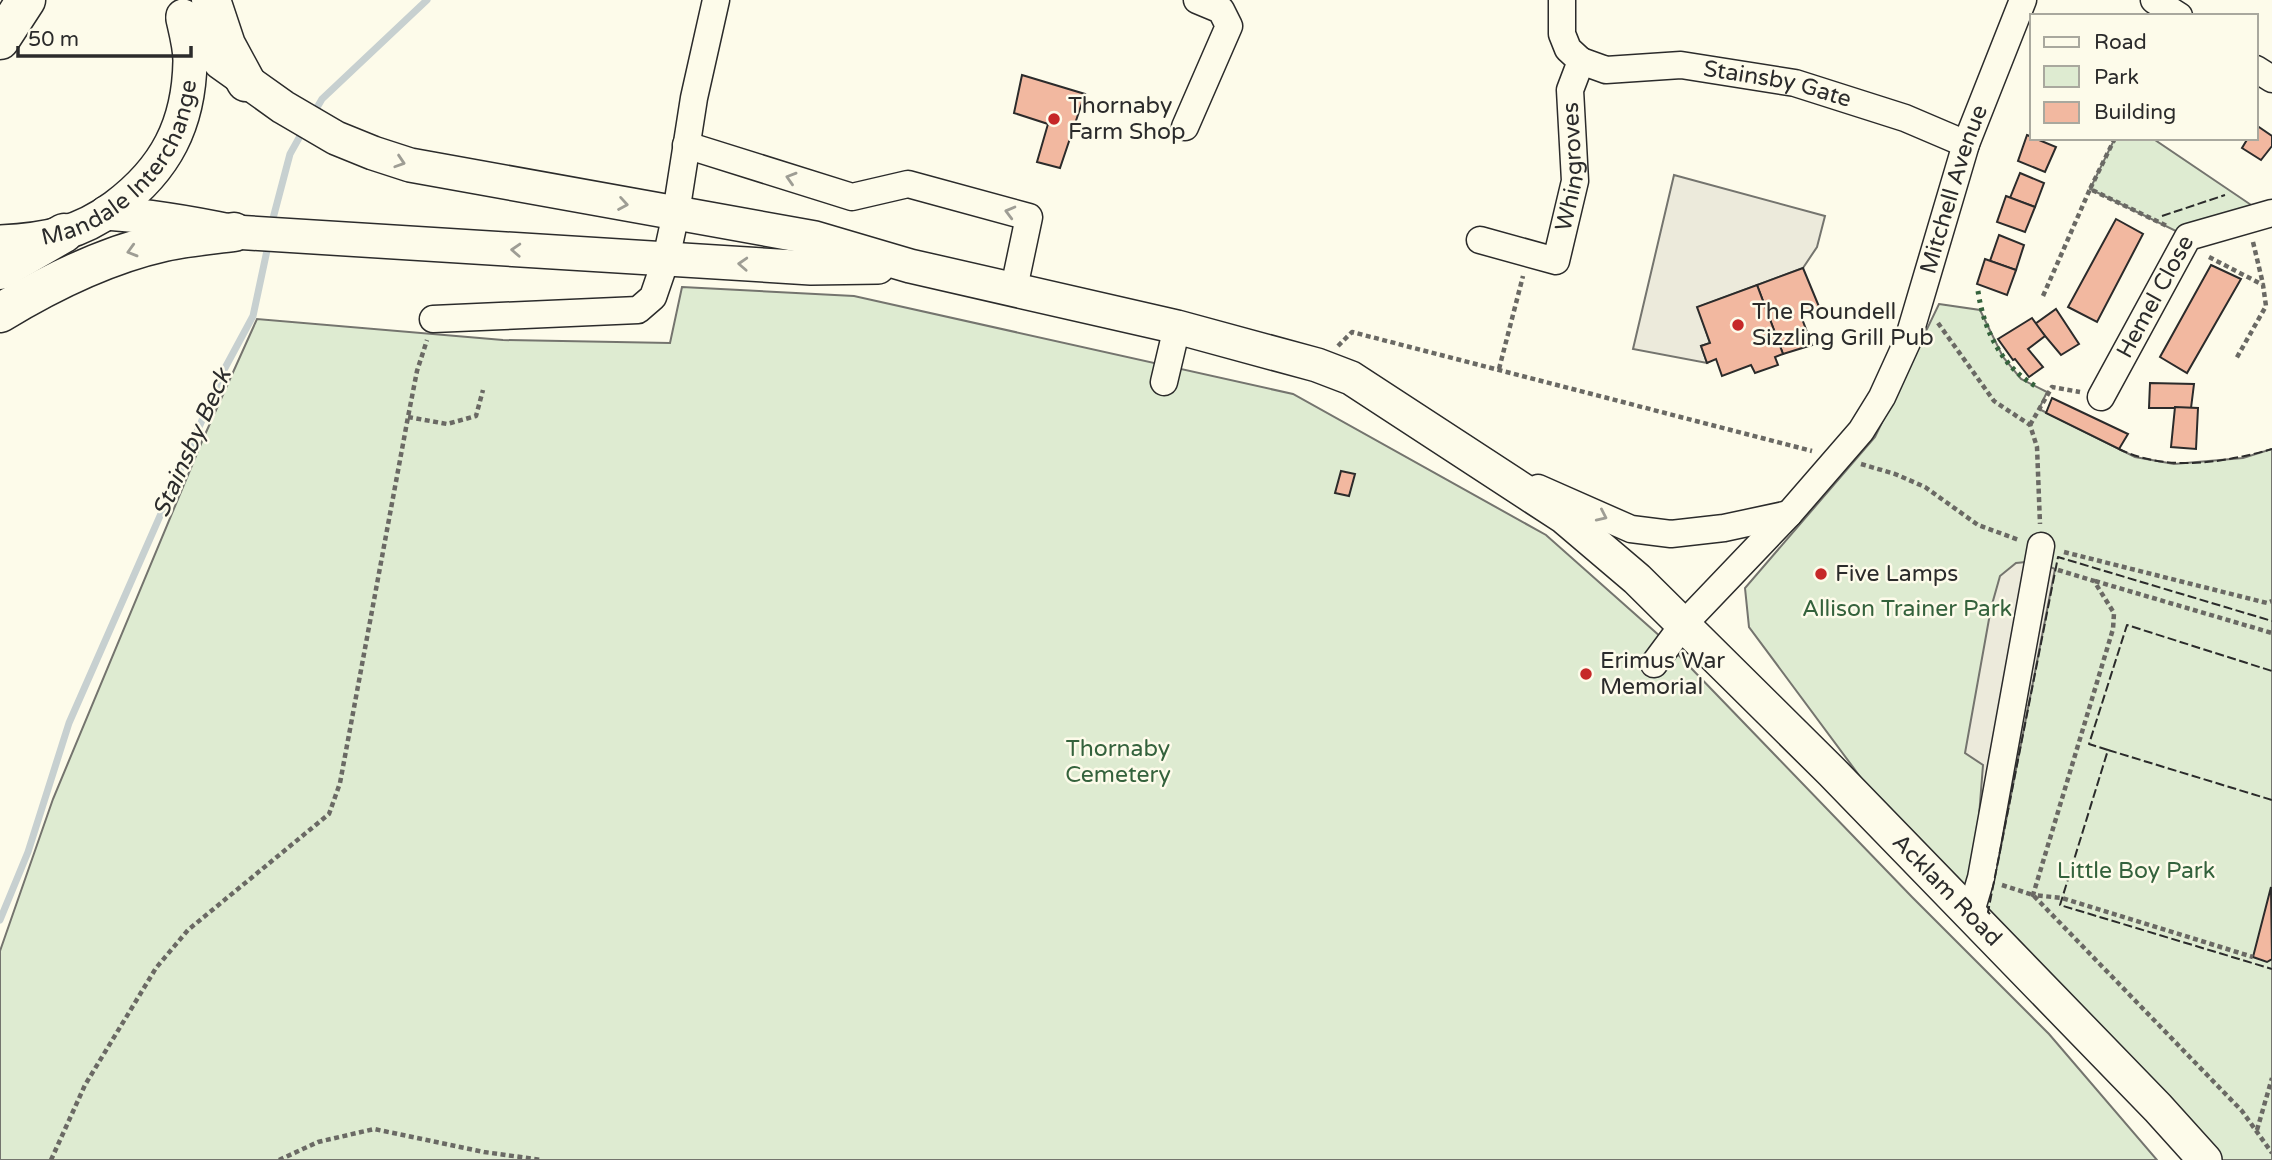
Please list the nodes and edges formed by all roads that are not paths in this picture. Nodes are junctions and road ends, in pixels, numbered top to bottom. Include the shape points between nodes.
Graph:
1 (26, 0) edge
2 (716, 0) edge
3 (1197, 0) edge
4 (1562, 0) edge
5 (2023, 0) edge
6 (2154, 0) edge
7 (191, 5) edge
8 (2176, 14) edge
9 (0, 40) edge
10 (1581, 61) junction
11 (246, 82) joint
12 (1185, 127) dead end
13 (1966, 144) junction
14 (686, 145) junction
15 (106, 213) junction
16 (676, 213) junction
17 (2260, 217) edge
18 (241, 232) junction
19 (64, 233) junction
20 (1480, 240) dead end
21 (0, 242) edge
22 (666, 259) junction
23 (910, 266) junction
24 (0, 270) edge
25 (1014, 288) junction
26 (0, 313) edge
27 (433, 319) road end
28 (1177, 327) junction
29 (1164, 382) dead end
30 (2101, 397) road end
31 (1494, 470) junction
32 (1789, 514) junction
33 (2040, 550) road end
34 (1683, 625) junction
35 (1654, 664) dead end
36 (1970, 915) junction
37 (2205, 1160) edge

1 - 9 highway
2 - 14 street
3 - 12 street via 1221,10 1229,26
4 - 10 street via 1562,34 1568,49
5 - 13 street, Mitchell Avenue
6 - 8 street
7 - 11 highway via 226,45
7 - 15 main road, Mandale Interchange via 187,96 175,137 138,190
10 - 13 street, Stainsby Gate via 1606,69 1681,65 1796,83 1905,118
10 - 20 street, Whingroves via 1570,90 1575,181 1556,261
11 -> 16 main road via 336,138 410,165
13 - 32 street, Mitchell Avenue via 1908,340 1882,397 1861,431
14 - 16 street
25 -> 14 street via 1029,217 908,184 852,197
15 - 18 main road
15 - 19 main road, Mandale Interchange
16 - 22 street
16 - 23 main road via 815,238
17 - 30 street, Hemel Close via 2186,240
22 -> 18 main road
18 -> 26 highway via 166,242 118,255 60,279
19 - 21 main road, Mandale Interchange
19 - 24 highway
23 -> 22 main road via 811,268
22 - 27 street via 653,297 638,310
23 - 25 main road, Acklam Road
25 - 28 main road, Acklam Road
28 - 29 street
28 - 31 main road, Acklam Road via 1351,378
31 -> 32 street via 1631,529 1671,534
31 - 34 main road, Acklam Road via 1564,517
32 - 34 street, Mitchell Avenue
33 - 36 street via 1981,878
34 - 35 street, Mitchell Avenue
34 - 36 main road, Acklam Road
36 - 37 main road, Acklam Road

